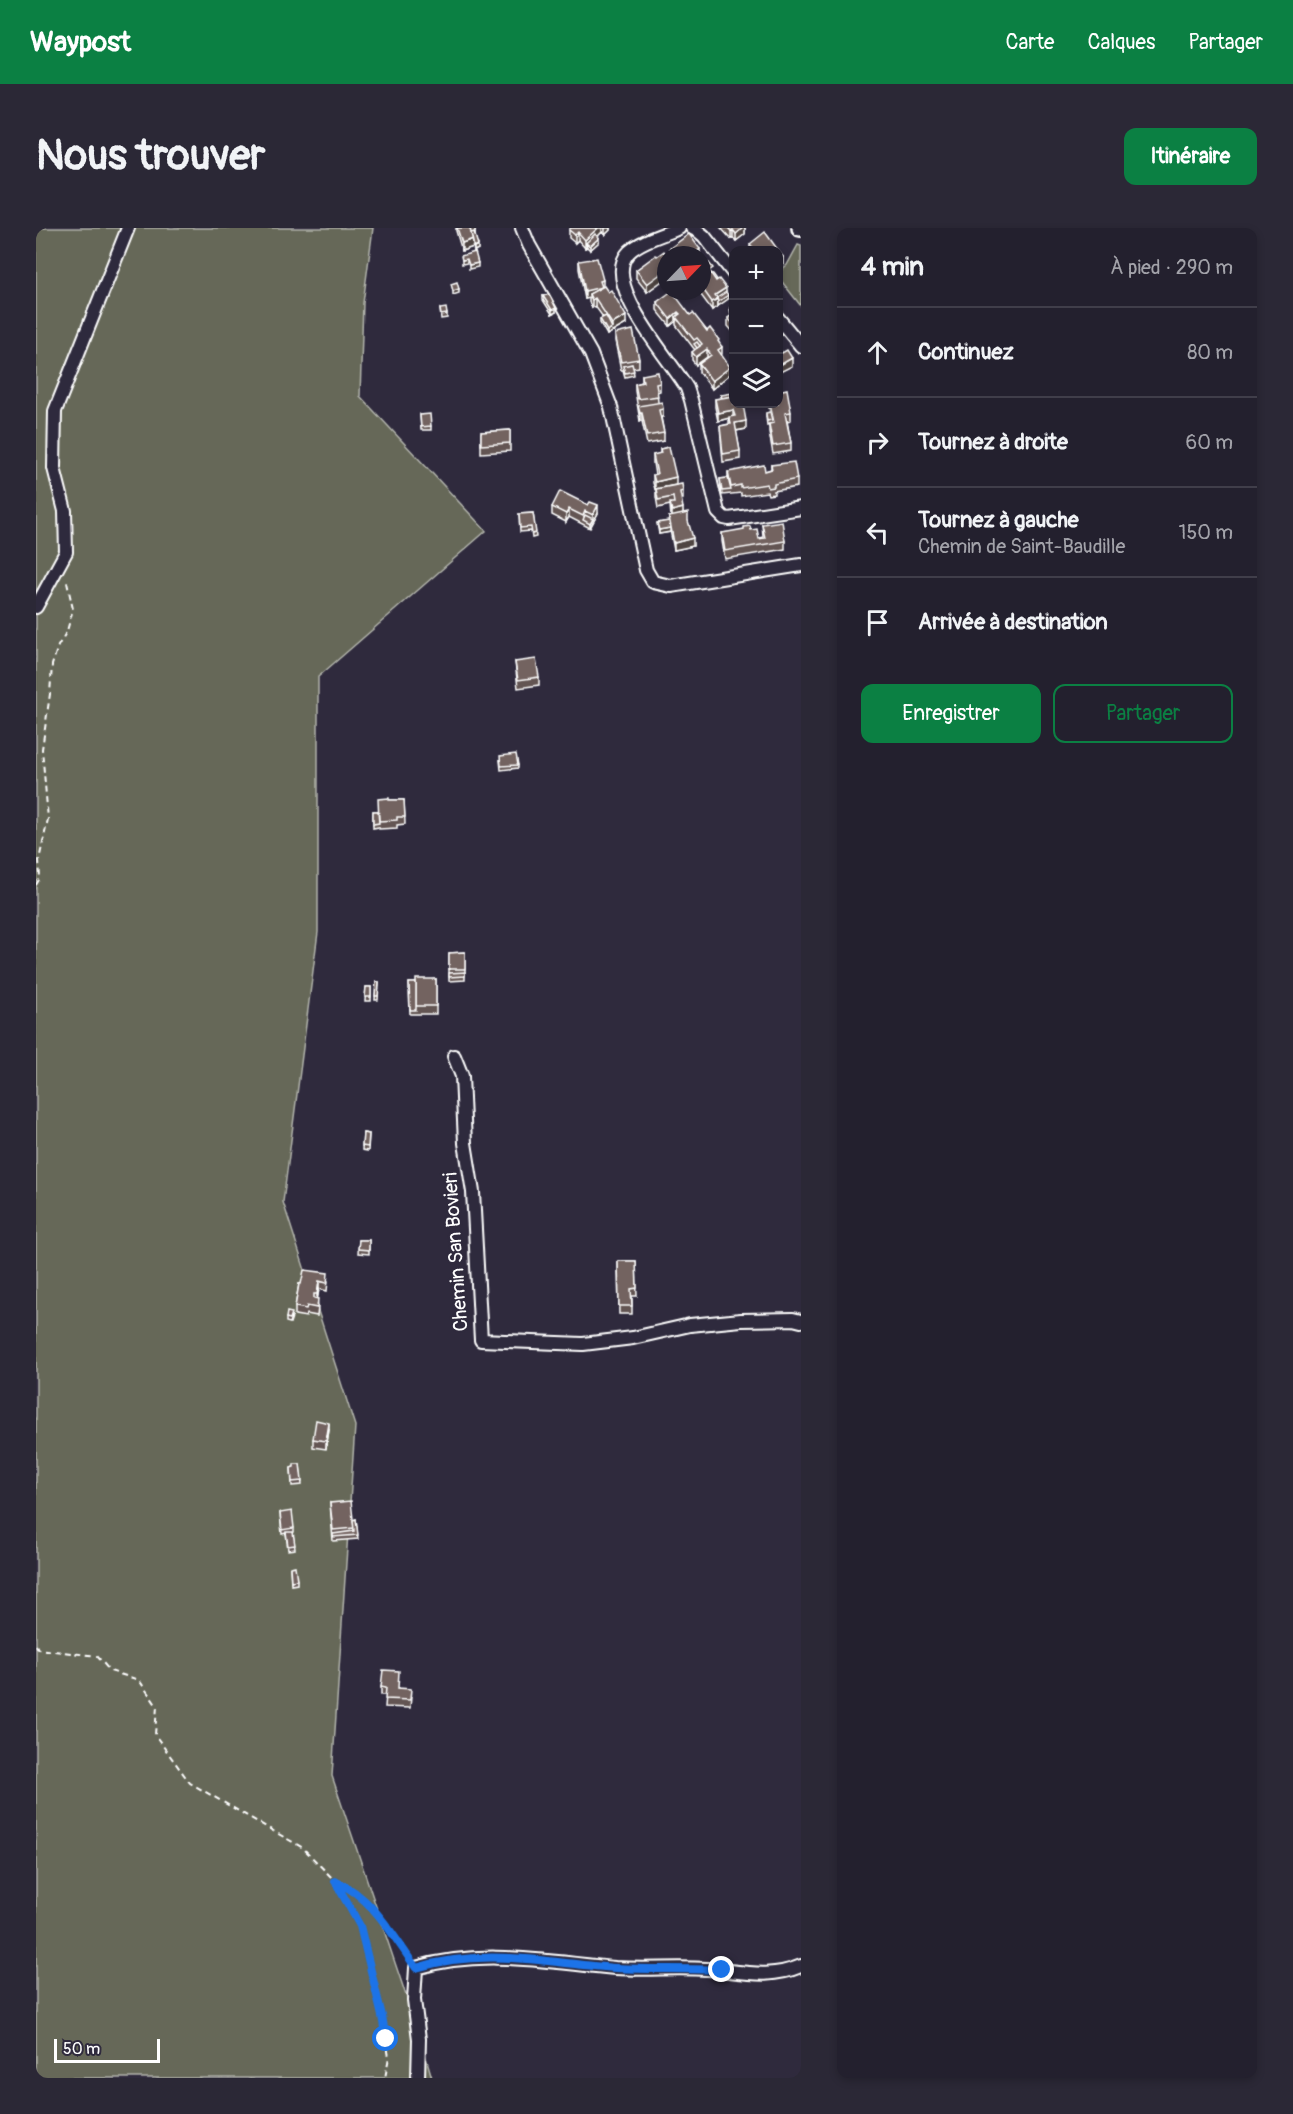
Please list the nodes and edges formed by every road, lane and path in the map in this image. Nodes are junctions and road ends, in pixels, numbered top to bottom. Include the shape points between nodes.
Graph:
1 (128, 228) edge
2 (522, 228) edge
3 (679, 228) edge
4 (692, 228) edge
5 (729, 268) edge
6 (783, 324) edge
7 (801, 346) edge
8 (801, 508) edge
9 (66, 552) junction
10 (801, 565) edge
11 (36, 607) edge
12 (36, 885) edge
13 (453, 1056) dead end
14 (801, 1321) edge
15 (36, 1645) edge
16 (335, 1881) junction
17 (801, 1966) edge
18 (416, 1968) junction
19 (385, 2078) edge
20 (418, 2078) edge

1 - 9 street via 55,411 54,468 65,511
2 - 10 street via 591,354 611,407 646,570 653,582 671,586
3 - 8 street via 633,248 624,260 621,274 628,300 687,388 718,512 729,519
4 - 5 street via 704,236
6 - 7 street
9 - 11 street
9 - 12 path via 64,571 73,609 52,665 42,748 48,819
13 - 14 street, Chemin San Bovieri via 462,1076 481,1340 584,1344 690,1325 741,1320
15 - 16 path via 38,1649 96,1656 110,1671 139,1680 157,1706 155,1735 190,1783 303,1848
16 - 18 path via 362,1898
16 - 19 path via 360,1926 366,1948 389,2057
17 - 18 street via 767,1975 486,1957
18 - 20 street

